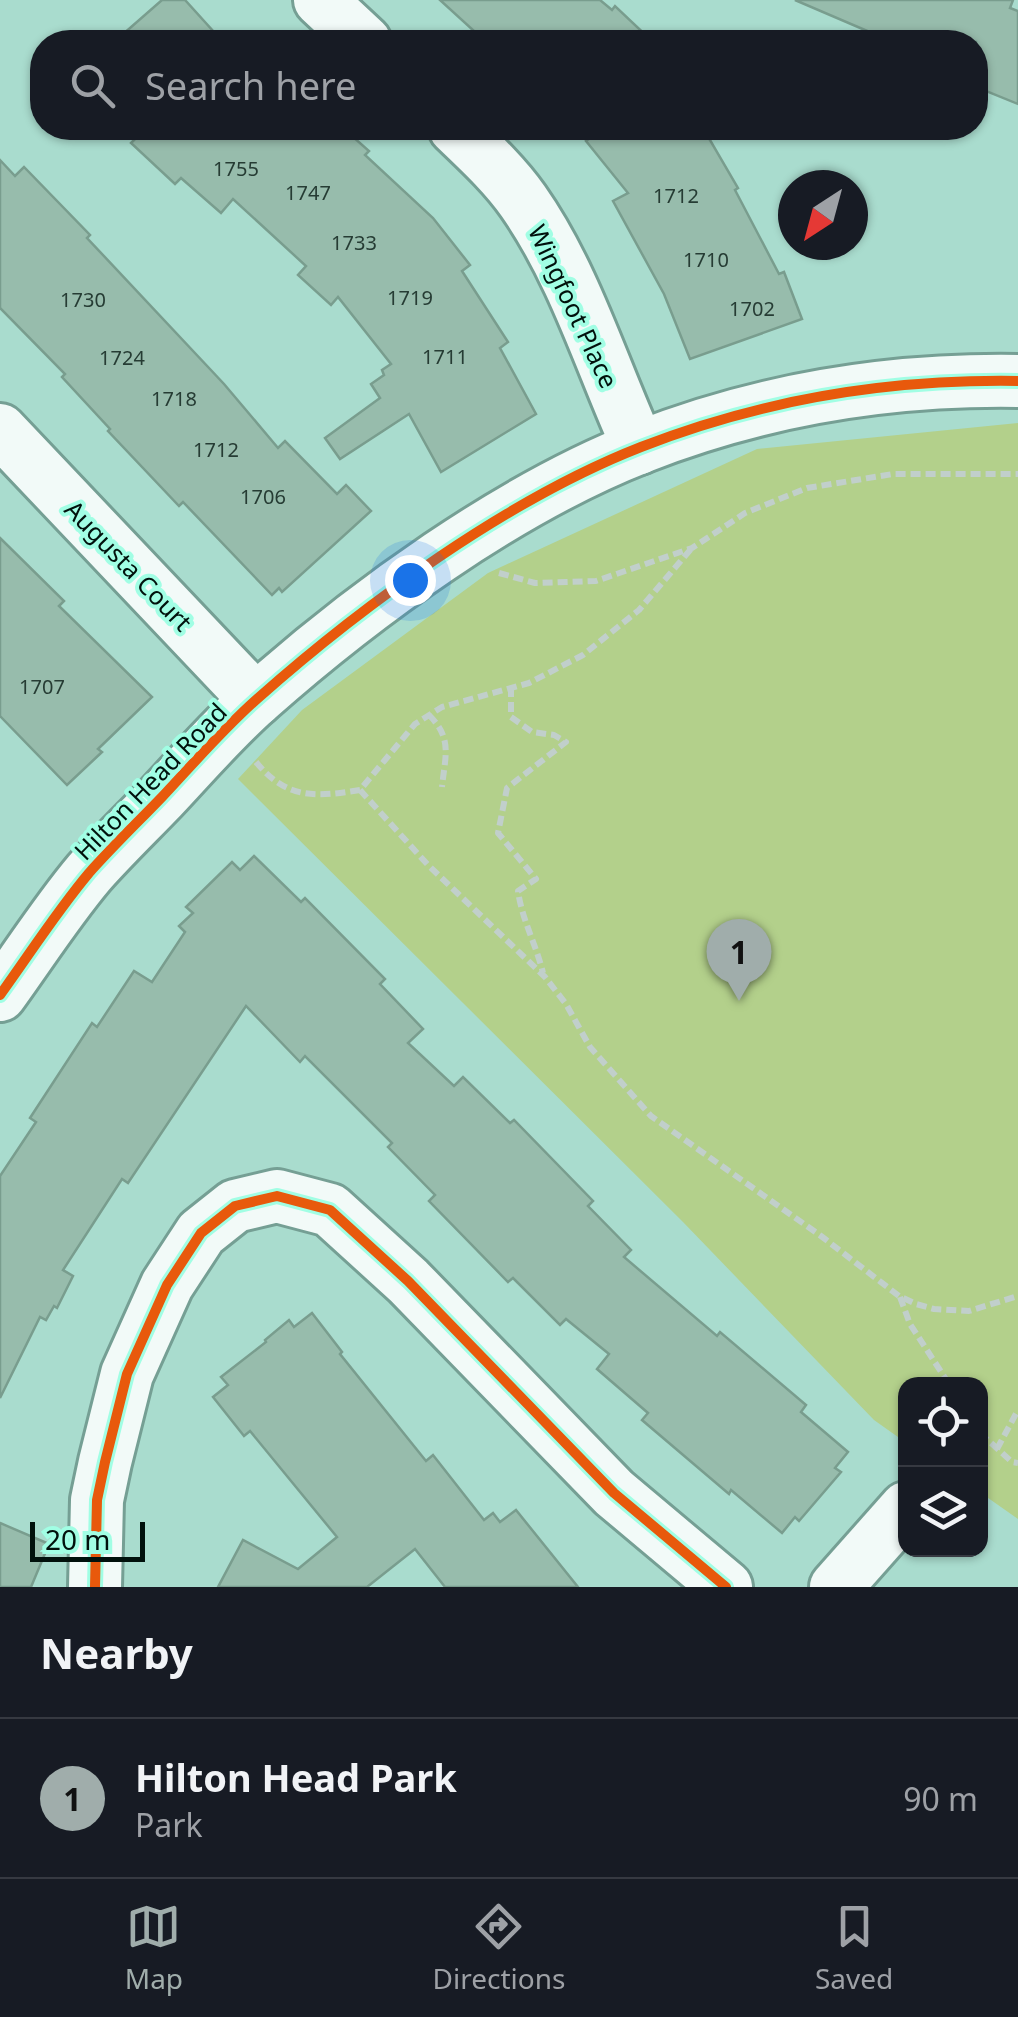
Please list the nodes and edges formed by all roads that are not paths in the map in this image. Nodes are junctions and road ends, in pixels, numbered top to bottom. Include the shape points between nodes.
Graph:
1 (320, 0) edge
2 (352, 30) edge
3 (468, 140) edge
4 (1018, 381) edge
5 (0, 430) edge
6 (639, 448) junction
7 (242, 714) junction
8 (0, 995) edge
9 (898, 1517) edge
10 (95, 1587) edge
11 (726, 1587) edge
12 (836, 1587) edge

1 - 2 street
3 - 6 street, Wingfoot Place via 537,222
4 - 6 street, Hilton Head Road via 934,382 829,395 724,419
5 - 7 street, Augusta Court
6 - 7 street, Hilton Head Road via 465,542
7 - 8 street, Hilton Head Road via 88,874
9 - 12 street
10 - 11 street via 96,1500 104,1462 127,1374 167,1285 200,1232 235,1206 277,1196 330,1210 614,1493

